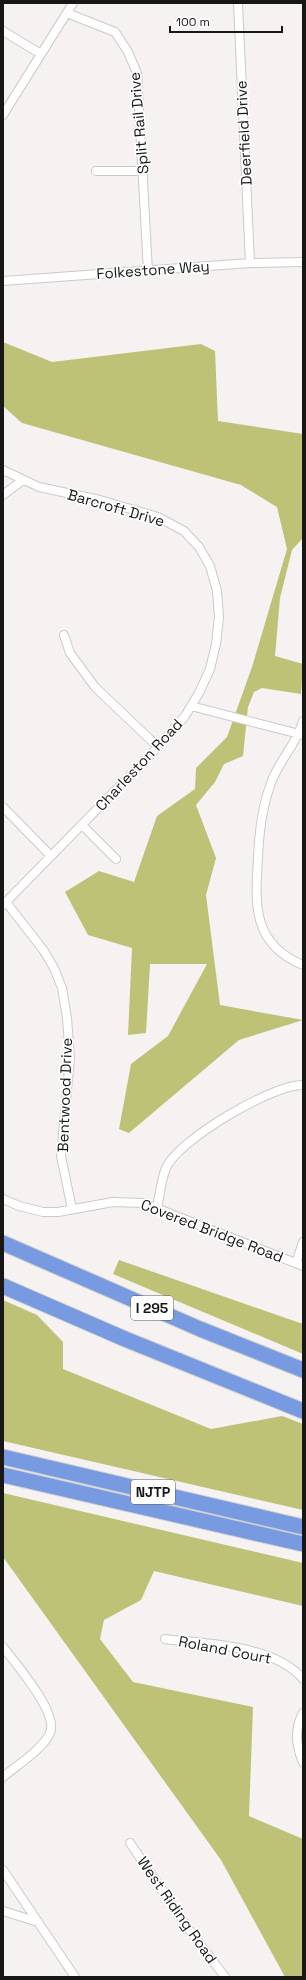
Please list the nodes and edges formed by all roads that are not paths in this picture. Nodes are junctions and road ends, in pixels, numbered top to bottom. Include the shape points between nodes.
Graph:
1 (73, 3) edge
2 (238, 3) edge
3 (67, 13) junction
4 (3, 31) edge
5 (41, 54) junction
6 (3, 116) edge
7 (96, 171) dead end
8 (144, 171) junction
9 (303, 262) edge
10 (250, 263) junction
11 (148, 270) junction
12 (3, 281) edge
13 (3, 470) edge
14 (23, 480) junction
15 (3, 495) edge
16 (64, 635) dead end
17 (191, 706) junction
18 (303, 721) edge
19 (301, 734) edge
20 (158, 747) junction
21 (3, 807) edge
22 (82, 825) junction
23 (50, 856) junction
24 (116, 860) dead end
25 (5, 904) edge
26 (303, 965) edge
27 (303, 1085) edge
28 (3, 1199) edge
29 (157, 1207) junction
30 (72, 1209) junction
31 (303, 1242) edge
32 (3, 1243) edge
33 (300, 1264) edge
34 (3, 1286) edge
35 (303, 1370) edge
36 (303, 1410) edge
37 (3, 1457) edge
38 (3, 1475) edge
39 (303, 1527) edge
40 (303, 1544) edge
41 (165, 1639) dead end
42 (3, 1647) edge
43 (303, 1679) edge
44 (303, 1713) edge
45 (303, 1762) edge
46 (3, 1777) edge
47 (130, 1843) dead end
48 (3, 1870) edge
49 (3, 1911) edge
50 (38, 1922) junction
51 (75, 1977) edge
52 (225, 1977) edge

1 - 3 street
2 - 10 street, Deerfield Drive
3 - 5 street
3 - 8 street, Split Rail Drive via 115,32 128,52 137,73
4 - 5 street
5 - 6 street
7 - 8 street
8 - 11 street, Split Rail Drive
9 - 10 street, Folkestone Way
10 - 11 street, Folkestone Way
11 - 12 street, Folkestone Way
13 - 14 street, Barcroft Drive
14 - 15 street
14 - 17 street, Barcroft Drive via 38,487 100,500 158,517 184,531 199,547 210,566 217,592 219,617 210,669
16 - 20 street via 70,653 95,687
17 - 19 street, Charleston Road
17 - 20 street, Charleston Road
18 - 19 street
19 - 26 street via 271,782 260,824 256,900 258,916 272,943 290,960
20 - 22 street, Charleston Road
21 - 23 street
22 - 23 street, Charleston Road
22 - 24 street
23 - 25 street, Charleston Road
25 - 30 street, Bentwood Drive via 44,952 62,988 70,1058 61,1156
27 - 29 street via 273,1093 233,1114 208,1128 178,1152 166,1168
28 - 30 street, Covered Bridge Road via 34,1211 58,1212
29 - 30 street, Covered Bridge Road via 129,1202
29 - 33 street, Covered Bridge Road
31 - 33 street
32 - 35 highway, I 295 via 200,1329
34 - 36 highway, I 295
37 - 39 highway, NJTP
38 - 40 highway, NJTP
41 - 43 street, Roland Court via 237,1649 274,1658 288,1665
42 - 46 street via 33,1686 51,1719 51,1729 46,1740
44 - 45 street via 296,1740
47 - 52 street, West Riding Road
48 - 50 street
49 - 50 street
50 - 51 street

